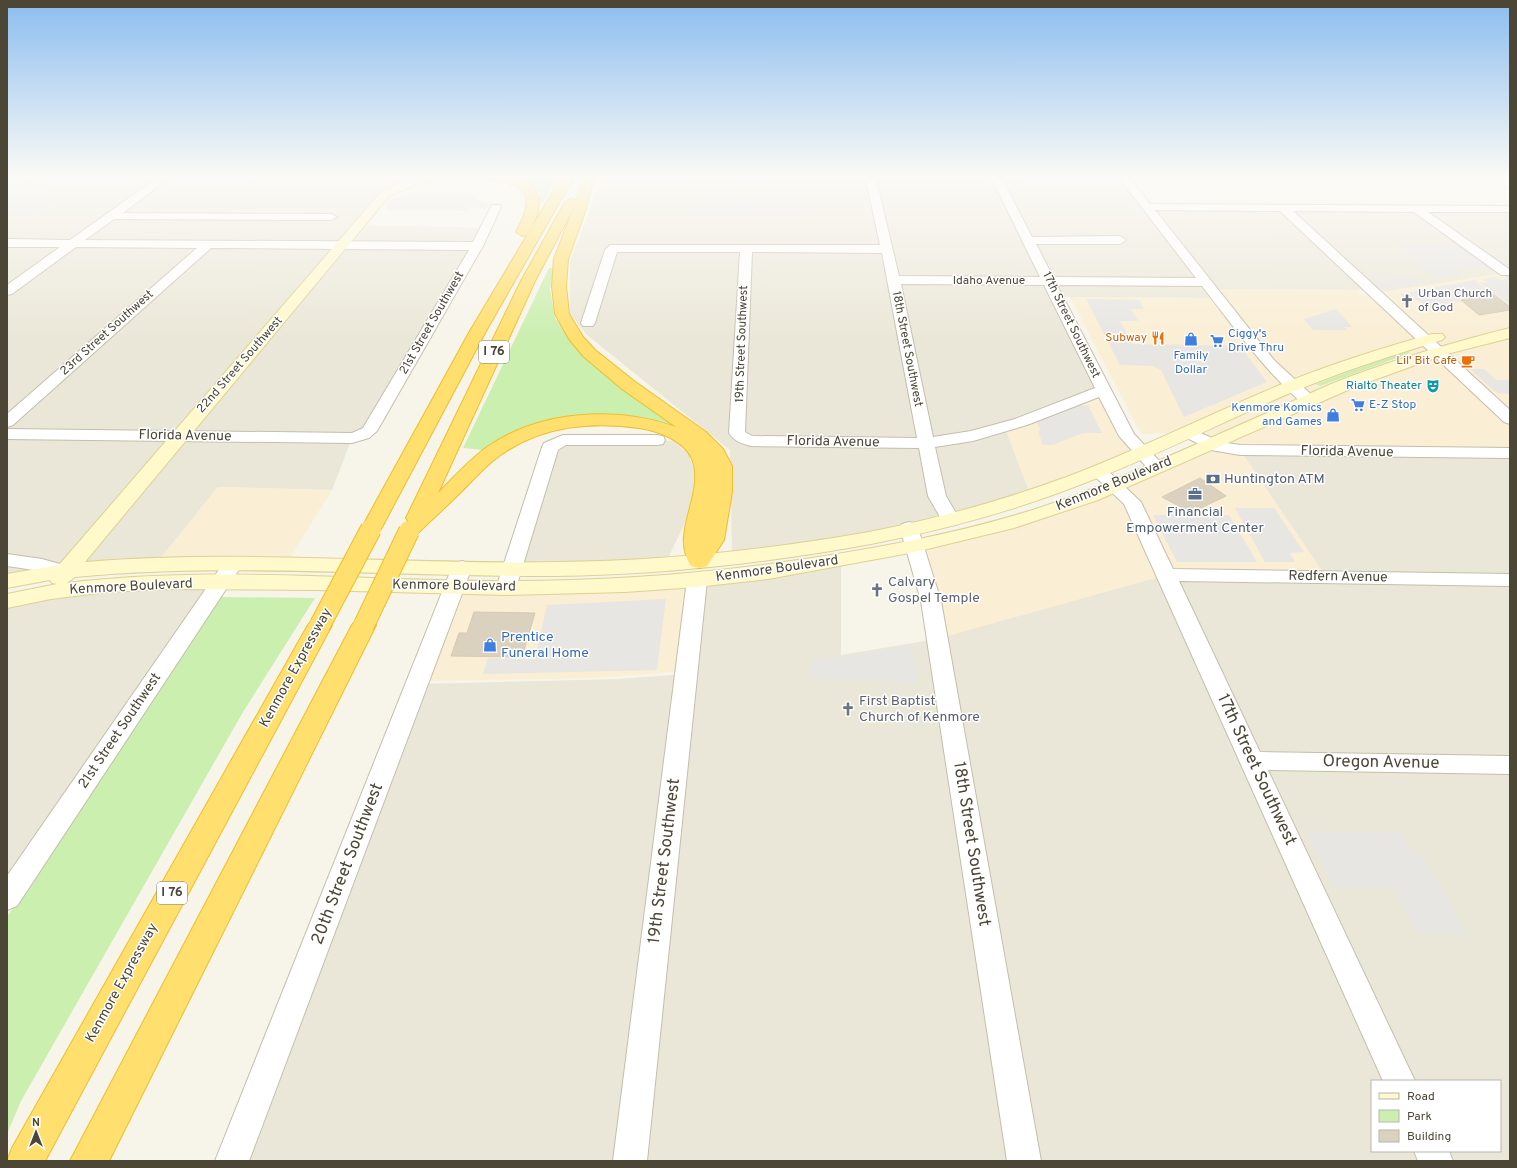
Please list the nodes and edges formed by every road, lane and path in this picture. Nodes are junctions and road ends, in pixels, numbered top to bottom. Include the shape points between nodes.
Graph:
1 (93, 230) edge
2 (355, 230) edge
3 (485, 230) edge
4 (523, 230) edge
5 (537, 230) edge
6 (556, 230) edge
7 (572, 230) edge
8 (883, 230) edge
9 (1024, 230) edge
10 (1165, 230) edge
11 (1305, 230) edge
12 (1446, 230) edge
13 (1029, 240) junction
14 (1120, 240) dead end
15 (7, 243) edge
16 (73, 244) junction
17 (208, 244) junction
18 (342, 245) junction
19 (477, 246) junction
20 (746, 248) junction
21 (887, 249) junction
22 (1505, 272) dead end
23 (893, 280) junction
24 (1050, 282) junction
25 (1206, 282) junction
26 (7, 291) edge
27 (1510, 320) edge
28 (588, 323) dead end
29 (478, 330) junction
30 (1510, 333) edge
31 (1430, 346) junction
32 (1291, 386) junction
33 (1103, 390) junction
34 (1308, 400) junction
35 (1510, 419) edge
36 (7, 422) edge
37 (1187, 432) junction
38 (7, 434) edge
39 (363, 435) joint
40 (179, 436) junction
41 (741, 438) joint
42 (657, 440) dead end
43 (926, 443) junction
44 (1211, 443) junction
45 (1141, 452) junction
46 (1510, 453) edge
47 (1156, 467) junction
48 (1106, 478) junction
49 (950, 520) junction
50 (409, 531) junction
51 (912, 537) junction
52 (7, 560) edge
53 (64, 570) junction
54 (698, 571) junction
55 (226, 574) junction
56 (1166, 575) junction
57 (458, 577) junction
58 (509, 578) junction
59 (1510, 580) edge
60 (7, 581) edge
61 (51, 592) junction
62 (7, 601) edge
63 (1252, 761) junction
64 (1510, 765) edge
65 (7, 898) edge
66 (1399, 1080) edge
67 (1432, 1152) edge
68 (91, 1158) edge
69 (25, 1161) edge
70 (232, 1161) edge
71 (630, 1161) edge
72 (1024, 1161) edge
73 (1436, 1161) edge

1 - 16 street
2 - 18 main road, 22nd Street Southwest
3 - 19 street, 21st Street Southwest
4 - 29 highway
5 - 29 highway, Kenmore Expressway / I 76
6 - 50 highway, I 76 via 528,281
7 - 54 highway via 561,259 559,286 562,314 576,339 628,385 700,436 714,449 723,466 722,492 714,540
8 - 21 street, 18th Street Southwest
9 - 13 street, 17th Street Southwest
10 - 25 street
11 - 31 street
12 - 22 street
13 - 14 street
13 - 24 street, 17th Street Southwest
15 - 16 street
16 - 17 street
16 - 26 street
17 - 18 street
17 - 36 street, 23rd Street Southwest
18 - 19 street
18 - 40 main road, 22nd Street Southwest
19 - 39 street, 21st Street Southwest via 369,431
20 - 21 street
20 - 28 street via 614,248 611,250
20 - 41 street, 19th Street Southwest via 738,433
21 - 23 street, 18th Street Southwest
23 - 24 street, Idaho Avenue
23 - 43 street, 18th Street Southwest
24 - 25 street, Idaho Avenue
24 - 33 street, 17th Street Southwest
25 - 32 street via 1269,363
27 - 31 main road, Kenmore Boulevard
29 - 69 highway, Kenmore Expressway / I 76, bridge via 320,625
30 - 31 main road, Kenmore Boulevard
31 - 32 main road, Kenmore Boulevard via 1393,350
31 - 34 main road, Kenmore Boulevard via 1372,374
31 - 35 street
32 - 34 street
32 - 37 main road, Kenmore Boulevard
33 - 43 street, Florida Avenue via 1021,422 973,436
33 - 45 street, 17th Street Southwest via 1127,436
34 - 44 main road, Kenmore Boulevard
37 - 44 street, Florida Avenue
37 - 45 main road, Kenmore Boulevard
38 - 40 street, Florida Avenue
39 - 40 street, Florida Avenue via 352,438
40 - 53 main road, 22nd Street Southwest
41 - 43 street, Florida Avenue via 751,441
42 - 58 street via 563,440 555,443 547,454
43 - 49 street, 18th Street Southwest via 937,496
44 - 46 street, Florida Avenue via 1240,450
44 - 47 main road, Kenmore Boulevard
45 - 47 street, 17th Street Southwest
45 - 48 main road, Kenmore Boulevard
47 - 48 main road, Kenmore Boulevard
48 - 49 main road, Kenmore Boulevard via 1043,492
48 - 51 main road, Kenmore Boulevard via 1091,496 1007,524
48 - 56 street, 17th Street Southwest via 1132,502
49 - 51 main road, Kenmore Boulevard
50 - 54 highway via 480,462 522,435 564,423 619,420 658,426 679,434 702,460 704,482 694,539
50 - 68 highway, I 76, bridge via 364,625
51 - 54 main road, Kenmore Boulevard via 775,571
51 - 72 street, 18th Street Southwest via 930,601
52 - 53 street
53 - 55 main road, Kenmore Boulevard via 156,564
53 - 60 main road, Kenmore Boulevard
53 - 61 main road, 22nd Street Southwest
54 - 58 main road, Kenmore Boulevard via 626,585
54 - 71 street, 19th Street Southwest
55 - 57 main road, Kenmore Boulevard
55 - 61 main road, Kenmore Boulevard via 168,582 107,585
55 - 65 street, 21st Street Southwest
56 - 59 street, Redfern Avenue
56 - 63 street, 17th Street Southwest
57 - 58 main road, Kenmore Boulevard
57 - 70 street, 20th Street Southwest
61 - 62 main road, Kenmore Boulevard
63 - 64 street, Oregon Avenue
63 - 66 street, 17th Street Southwest
67 - 73 street

